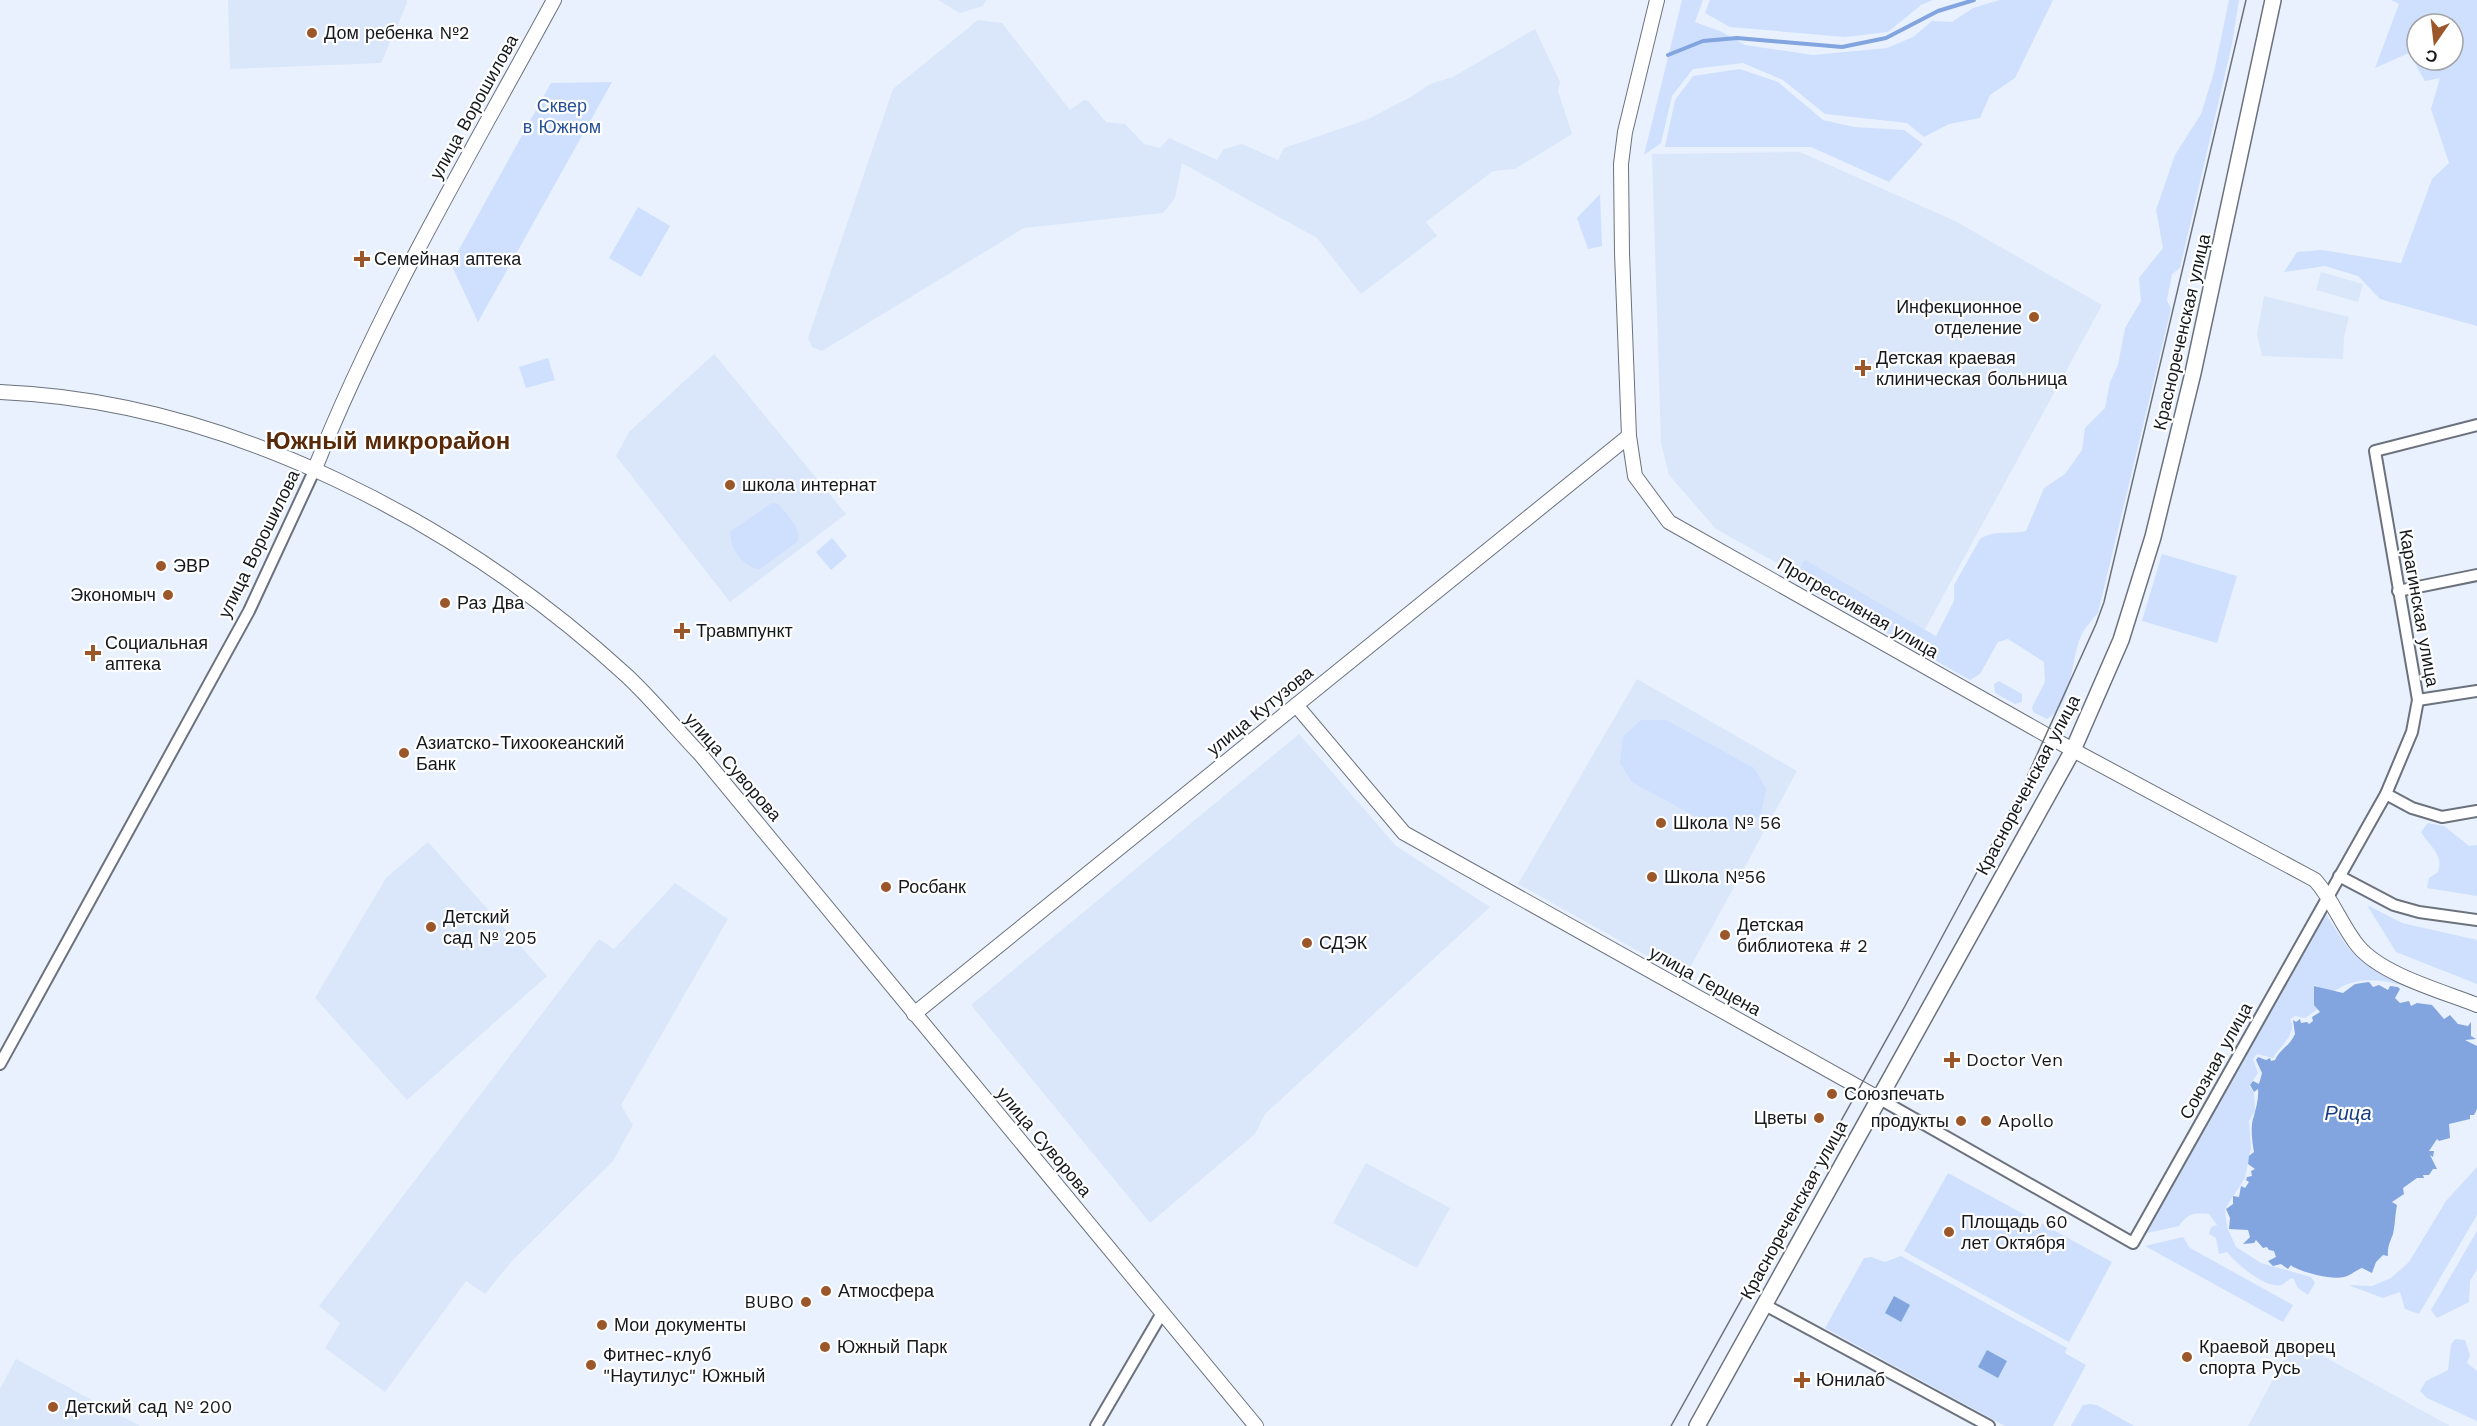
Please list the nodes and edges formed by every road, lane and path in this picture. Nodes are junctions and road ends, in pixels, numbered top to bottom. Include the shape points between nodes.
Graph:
1 (554, 0) edge
2 (1657, 0) edge
3 (2273, 0) edge
4 (0, 392) edge
5 (2477, 425) edge
6 (1629, 436) junction
7 (314, 471) junction
8 (2477, 575) edge
9 (2397, 591) junction
10 (2477, 691) edge
11 (2418, 700) junction
12 (1296, 705) junction
13 (2073, 750) junction
14 (2386, 794) junction
15 (2477, 811) edge
16 (2339, 876) junction
17 (2328, 895) junction
18 (2477, 920) edge
19 (2477, 1005) edge
20 (914, 1014) junction
21 (0, 1065) edge
22 (1878, 1098) junction
23 (2133, 1243) joint
24 (1765, 1305) junction
25 (1162, 1313) junction
26 (1096, 1426) edge
27 (1256, 1426) edge
28 (1697, 1426) edge
29 (1989, 1426) edge

1 - 7 street, улица Ворошилова via 359,362
2 - 6 street, Прогрессивная улица via 1627,121 1621,164
3 - 13 main road, Краснореченская улица via 2205,319 2153,537 2121,640
4 - 7 street, улица Суворова via 114,405 199,426
5 - 9 street, Карагинская улица via 2375,451
6 - 12 street, улица Кутузова
6 - 13 street, Прогрессивная улица via 1635,477 1669,522
7 - 20 street, улица Суворова via 412,519 462,550 512,584 628,677 701,755
7 - 21 street, улица Ворошилова via 249,610
8 - 9 street
9 - 11 street, Карагинская улица
10 - 11 street
11 - 14 street, Карагинская улица via 2412,732
12 - 20 street, улица Кутузова
12 - 22 street, улица Герцена via 1404,833
13 - 17 street, Прогрессивная улица via 2315,880
13 - 22 main road, Краснореченская улица
14 - 15 street via 2442,818
14 - 16 street, Карагинская улица
16 - 17 street, Карагинская улица
16 - 18 street via 2394,905
17 - 19 street, Прогрессивная улица via 2346,930 2371,959
17 - 23 street, Союзная улица
20 - 25 street, улица Суворова
22 - 23 street, улица Герцена
22 - 24 main road, Краснореченская улица
24 - 28 main road, Краснореченская улица
24 - 29 street
25 - 26 street
25 - 27 street, улица Суворова

